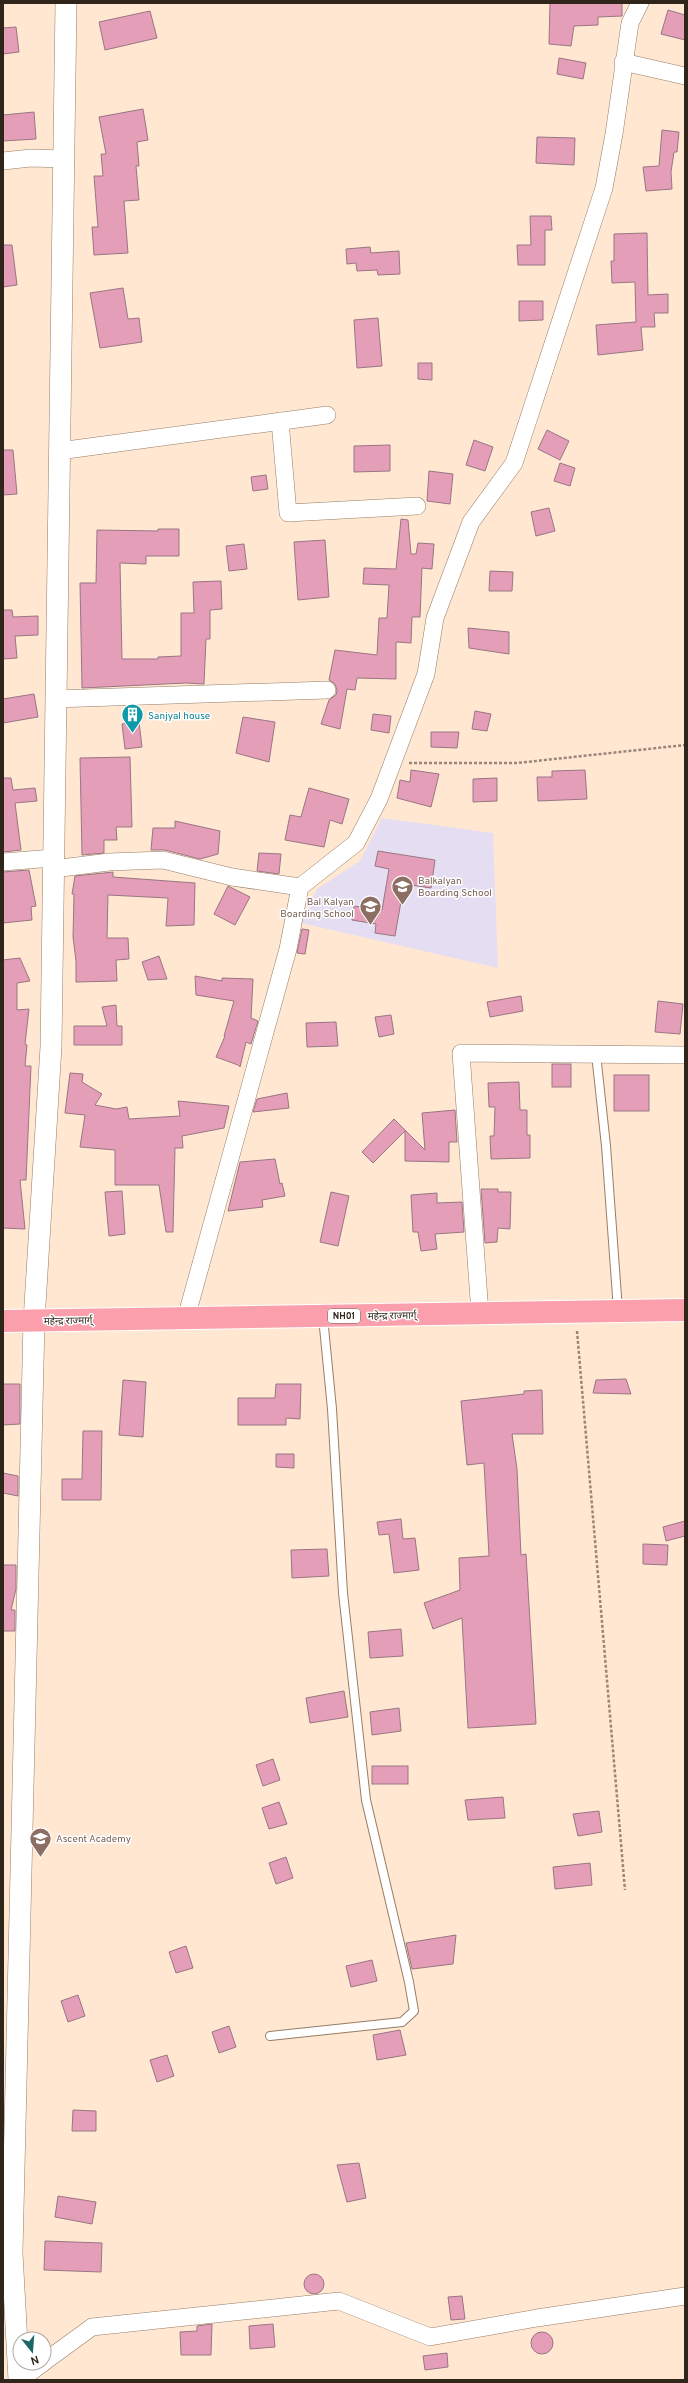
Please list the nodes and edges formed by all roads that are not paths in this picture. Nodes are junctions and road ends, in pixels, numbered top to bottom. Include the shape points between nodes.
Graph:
1 (66, 3) edge
2 (640, 3) edge
3 (623, 62) junction
4 (685, 76) edge
5 (63, 159) junction
6 (3, 161) edge
7 (327, 415) dead end
8 (280, 421) junction
9 (59, 450) junction
10 (417, 506) dead end
11 (327, 690) dead end
12 (56, 699) junction
13 (3, 862) edge
14 (53, 863) junction
15 (300, 887) junction
16 (596, 1054) junction
17 (685, 1055) edge
18 (685, 1310) edge
19 (618, 1311) junction
20 (480, 1313) junction
21 (323, 1317) junction
22 (186, 1318) junction
23 (3, 1321) edge
24 (34, 1321) junction
25 (270, 2036) dead end
26 (685, 2296) edge
27 (52, 2357) edge
28 (33, 2371) edge
29 (20, 2380) edge

1 - 5 street
2 - 3 street via 630,23
3 - 4 street
3 - 15 street via 604,188 514,463 471,522 435,618 426,674 379,799 356,843
5 - 6 street via 31,158
5 - 9 street
7 - 8 street
8 - 9 street
8 - 10 street via 288,513
9 - 12 street
11 - 12 street
12 - 14 street
13 - 14 street
14 - 15 street via 163,860 232,877
14 - 24 street via 50,1047
15 - 22 street via 288,949
16 - 17 street
16 - 19 lane via 606,1146
16 - 20 street via 461,1054
18 - 19 highway, महेन्द्र राज्मार्ग् / NH01
19 - 20 highway, महेन्द्र राज्मार्ग् / NH01
20 - 21 highway, महेन्द्र राज्मार्ग् / NH01
21 - 22 highway, महेन्द्र राज्मार्ग् / NH01
21 - 25 lane via 332,1408 343,1593 366,1800 414,2011 402,2022
22 - 24 highway, महेन्द्र राज्मार्ग् / NH01
23 - 24 highway, महेन्द्र राज्मार्ग् / NH01
24 - 29 street via 12,2253
26 - 27 street via 430,2337 339,2301 92,2327
28 - 29 street

